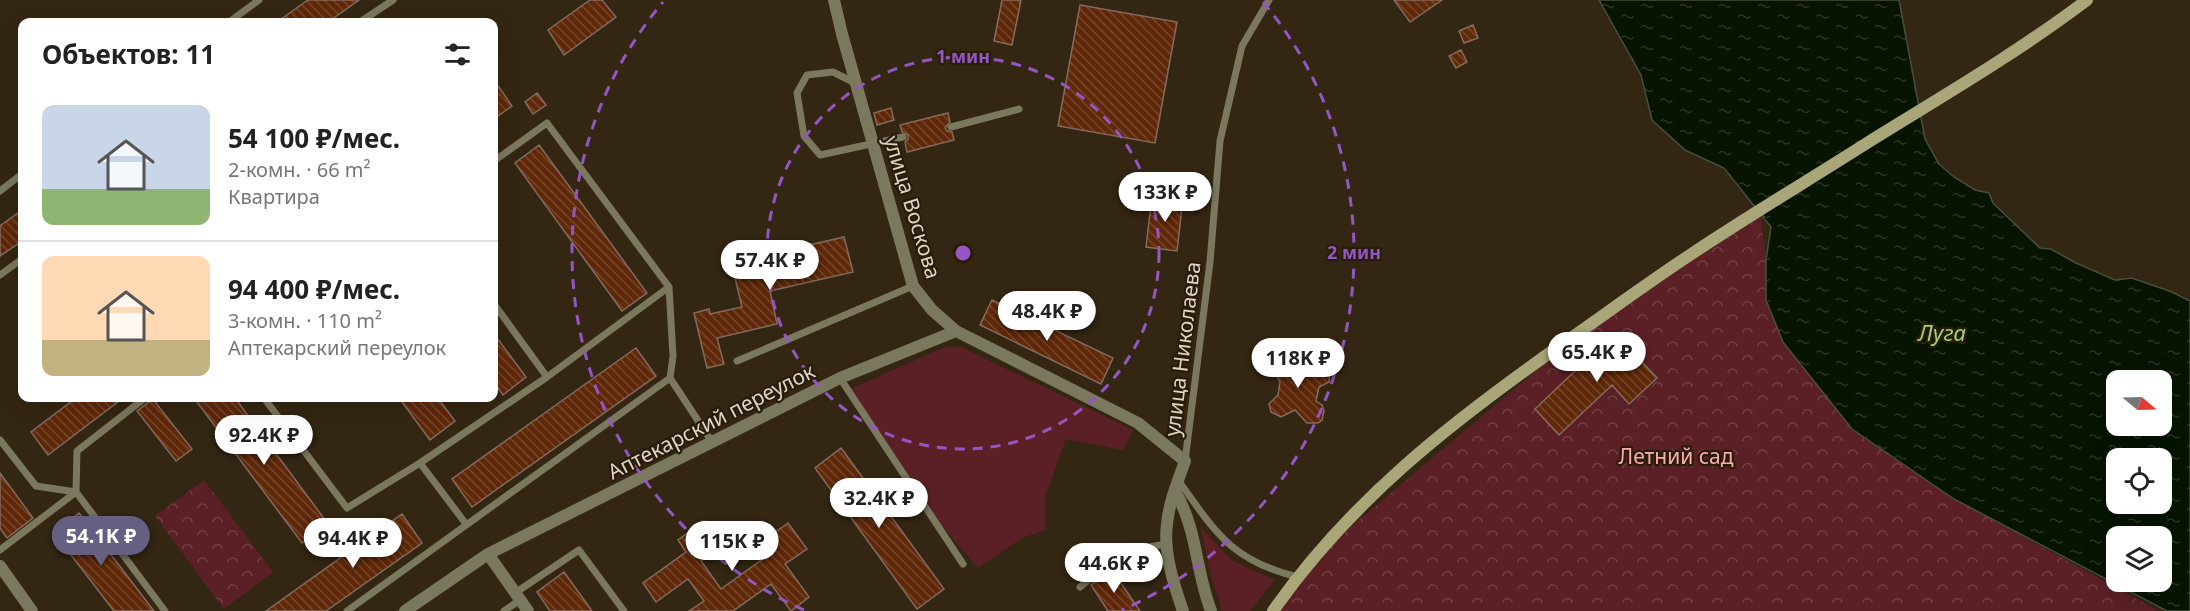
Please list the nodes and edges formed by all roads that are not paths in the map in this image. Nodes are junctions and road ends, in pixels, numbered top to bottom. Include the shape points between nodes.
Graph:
1 (259, 0) edge
2 (393, 0) edge
3 (834, 0) edge
4 (1269, 0) edge
5 (2083, 3) edge
6 (234, 18) edge
7 (366, 18) edge
8 (855, 83) junction
9 (1019, 109) dead end
10 (951, 127) dead end
11 (903, 137) dead end
12 (873, 145) junction
13 (498, 158) edge
14 (18, 177) edge
15 (0, 191) edge
16 (18, 263) edge
17 (0, 275) edge
18 (913, 286) junction
19 (669, 287) junction
20 (498, 309) edge
21 (956, 330) junction
22 (737, 361) dead end
23 (547, 377) junction
24 (670, 378) junction
25 (840, 378) junction
26 (140, 402) edge
27 (267, 402) edge
28 (0, 440) edge
29 (712, 442) junction
30 (1185, 461) junction
31 (420, 463) junction
32 (1176, 485) junction
33 (76, 492) junction
34 (466, 524) junction
35 (1167, 544) junction
36 (0, 550) edge
37 (488, 554) junction
38 (963, 564) dead end
39 (0, 566) edge
40 (1297, 577) junction
41 (1080, 587) dead end
42 (521, 602) edge
43 (32, 611) edge
44 (165, 611) edge
45 (346, 611) edge
46 (405, 611) edge
47 (504, 611) edge
48 (624, 611) edge
49 (1183, 611) edge
50 (1211, 611) edge
51 (1273, 611) edge

1 - 6 lane
2 - 7 lane
3 - 8 street, улица Воскова
4 - 30 lane, улица Николаева via 1242,46 1220,141 1210,262
5 - 40 main road via 2013,52 1692,253 1446,430 1392,475
8 - 12 street, улица Воскова
8 - 12 lane via 834,72 807,75 797,93 804,136 820,155
9 - 10 lane
11 - 12 lane
12 - 18 street, улица Воскова
13 - 19 lane via 547,123
14 - 15 lane
16 - 17 lane
18 - 21 street, улица Воскова via 932,310
18 - 22 lane
19 - 23 lane
19 - 24 lane via 674,356
20 - 23 lane
21 - 25 street, Аптекарский переулок
21 - 30 street, улица Воскова via 1138,423
23 - 31 lane
24 - 29 lane
24 - 34 lane
25 - 29 street, Аптекарский переулок
25 - 38 lane
26 - 33 lane via 77,451
27 - 31 lane via 347,508
28 - 33 lane via 36,486
29 - 37 street, Аптекарский переулок
30 - 32 street
31 - 34 lane
32 - 35 street via 1166,526
32 - 40 lane via 1224,541 1256,563
32 - 50 street via 1192,531
33 - 36 lane
33 - 44 lane
34 - 45 lane
35 - 41 lane via 1130,550
35 - 49 street
37 - 42 street
37 - 46 street, Аптекарский переулок
39 - 43 street
40 - 51 main road
42 - 47 lane
42 - 48 lane via 579,550

